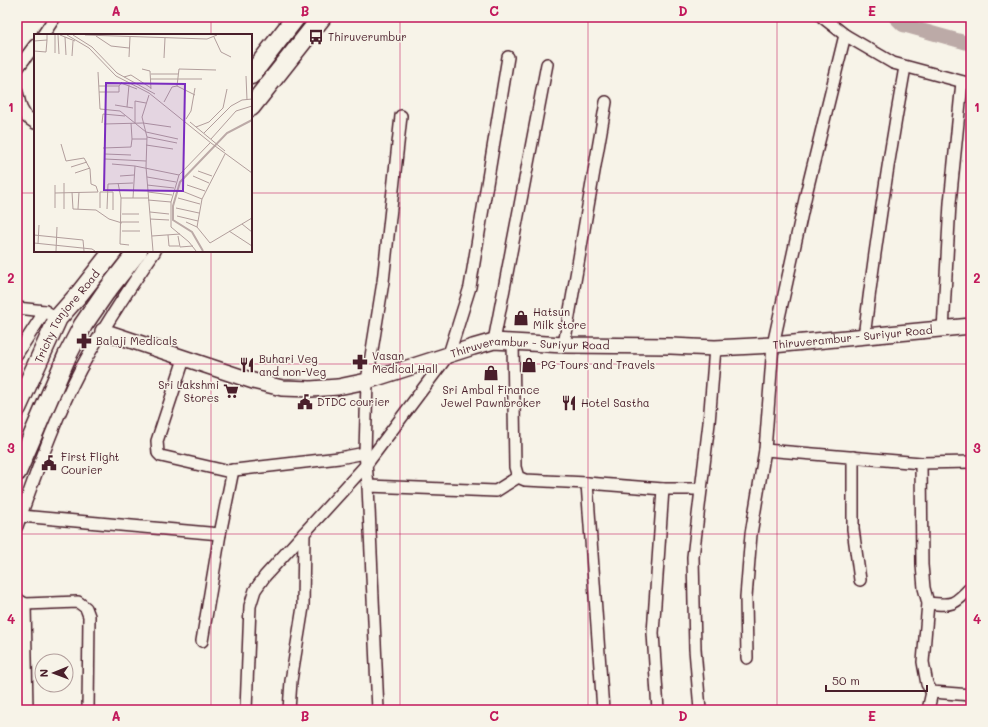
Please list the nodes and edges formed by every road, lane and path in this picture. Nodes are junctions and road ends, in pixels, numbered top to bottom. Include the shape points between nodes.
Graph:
1 (55, 17) edge
2 (296, 17) edge
3 (322, 17) edge
4 (822, 17) edge
5 (44, 34) edge
6 (845, 35) junction
7 (34, 46) edge
8 (508, 56) dead end
9 (546, 64) dead end
10 (905, 67) junction
11 (17, 69) edge
12 (252, 74) edge
13 (967, 83) edge
14 (17, 92) edge
15 (606, 102) dead end
16 (252, 106) edge
17 (401, 116) dead end
18 (34, 122) edge
19 (112, 252) edge
20 (137, 252) edge
21 (154, 252) edge
22 (17, 308) edge
23 (52, 314) junction
24 (971, 326) edge
25 (943, 330) junction
26 (103, 331) junction
27 (864, 337) junction
28 (494, 341) junction
29 (513, 342) junction
30 (564, 345) junction
31 (773, 345) junction
32 (715, 348) junction
33 (17, 354) edge
34 (449, 354) junction
35 (184, 359) junction
36 (367, 382) junction
37 (17, 408) edge
38 (764, 450) junction
39 (365, 452) junction
40 (853, 457) junction
41 (971, 462) edge
42 (921, 463) junction
43 (366, 465) junction
44 (233, 470) junction
45 (17, 472) edge
46 (518, 477) junction
47 (587, 483) junction
48 (368, 486) junction
49 (663, 489) junction
50 (701, 489) junction
51 (19, 521) edge
52 (304, 533) junction
53 (220, 534) junction
54 (860, 580) dead end
55 (971, 587) edge
56 (21, 601) edge
57 (928, 603) junction
58 (202, 641) dead end
59 (747, 658) dead end
60 (932, 692) junction
61 (971, 696) edge
62 (27, 710) edge
63 (88, 710) edge
64 (246, 710) edge
65 (289, 710) edge
66 (378, 710) edge
67 (603, 710) edge
68 (658, 710) edge
69 (700, 710) edge
70 (928, 710) edge

1 - 5 street
2 - 12 highway
3 - 16 highway
4 - 6 street
6 - 10 street via 893,64
6 - 31 street
7 - 11 street
8 - 34 street via 470,287
9 - 28 street
10 - 13 street
10 - 27 street via 887,168
13 - 25 street via 950,203
14 - 18 street via 26,118
15 - 30 street
17 - 36 street via 383,282
19 - 23 highway, Trichy Tanjore Road via 80,293
20 - 45 highway, Trichy Tanjore Road via 83,325
21 - 26 street
22 - 23 street
23 - 33 street
23 - 37 highway, Trichy Tanjore Road
24 - 25 main road, Thiruverambur - Suriyur Road
25 - 27 main road, Thiruverambur - Suriyur Road
26 - 35 main road, Thiruverambur - Suriyur Road
26 - 51 street via 80,371 59,417
27 - 31 main road, Thiruverambur - Suriyur Road
28 - 29 main road, Thiruverambur - Suriyur Road
28 - 34 main road, Thiruverambur - Suriyur Road
29 - 30 main road, Thiruverambur - Suriyur Road
29 - 46 street via 515,467
30 - 32 main road, Thiruverambur - Suriyur Road
31 - 32 main road, Thiruverambur - Suriyur Road
31 - 38 street
32 - 50 street
34 - 36 main road, Thiruverambur - Suriyur Road
34 - 43 street
35 - 36 main road, Thiruverambur - Suriyur Road via 282,388 311,389
35 - 44 street via 157,441 158,453 164,458 226,471
36 - 39 street
38 - 40 street
38 - 59 street via 751,534 746,597
39 - 43 street
39 - 44 street via 339,458
40 - 42 street
40 - 54 street via 853,529
41 - 42 street
42 - 57 street via 922,565
43 - 48 street
43 - 52 street
44 - 53 street
46 - 47 street via 524,480
46 - 48 street via 496,491
47 - 49 street
47 - 67 street
48 - 66 street
49 - 50 street
49 - 68 street via 653,633
50 - 69 street via 693,557 695,649
51 - 53 street
52 - 64 street via 255,590 250,606
52 - 65 street via 303,607
53 - 58 street
55 - 57 street via 956,603
56 - 62 street
56 - 63 street via 78,602 86,608 89,616
57 - 60 street via 923,662 927,684
60 - 61 street
60 - 70 street

